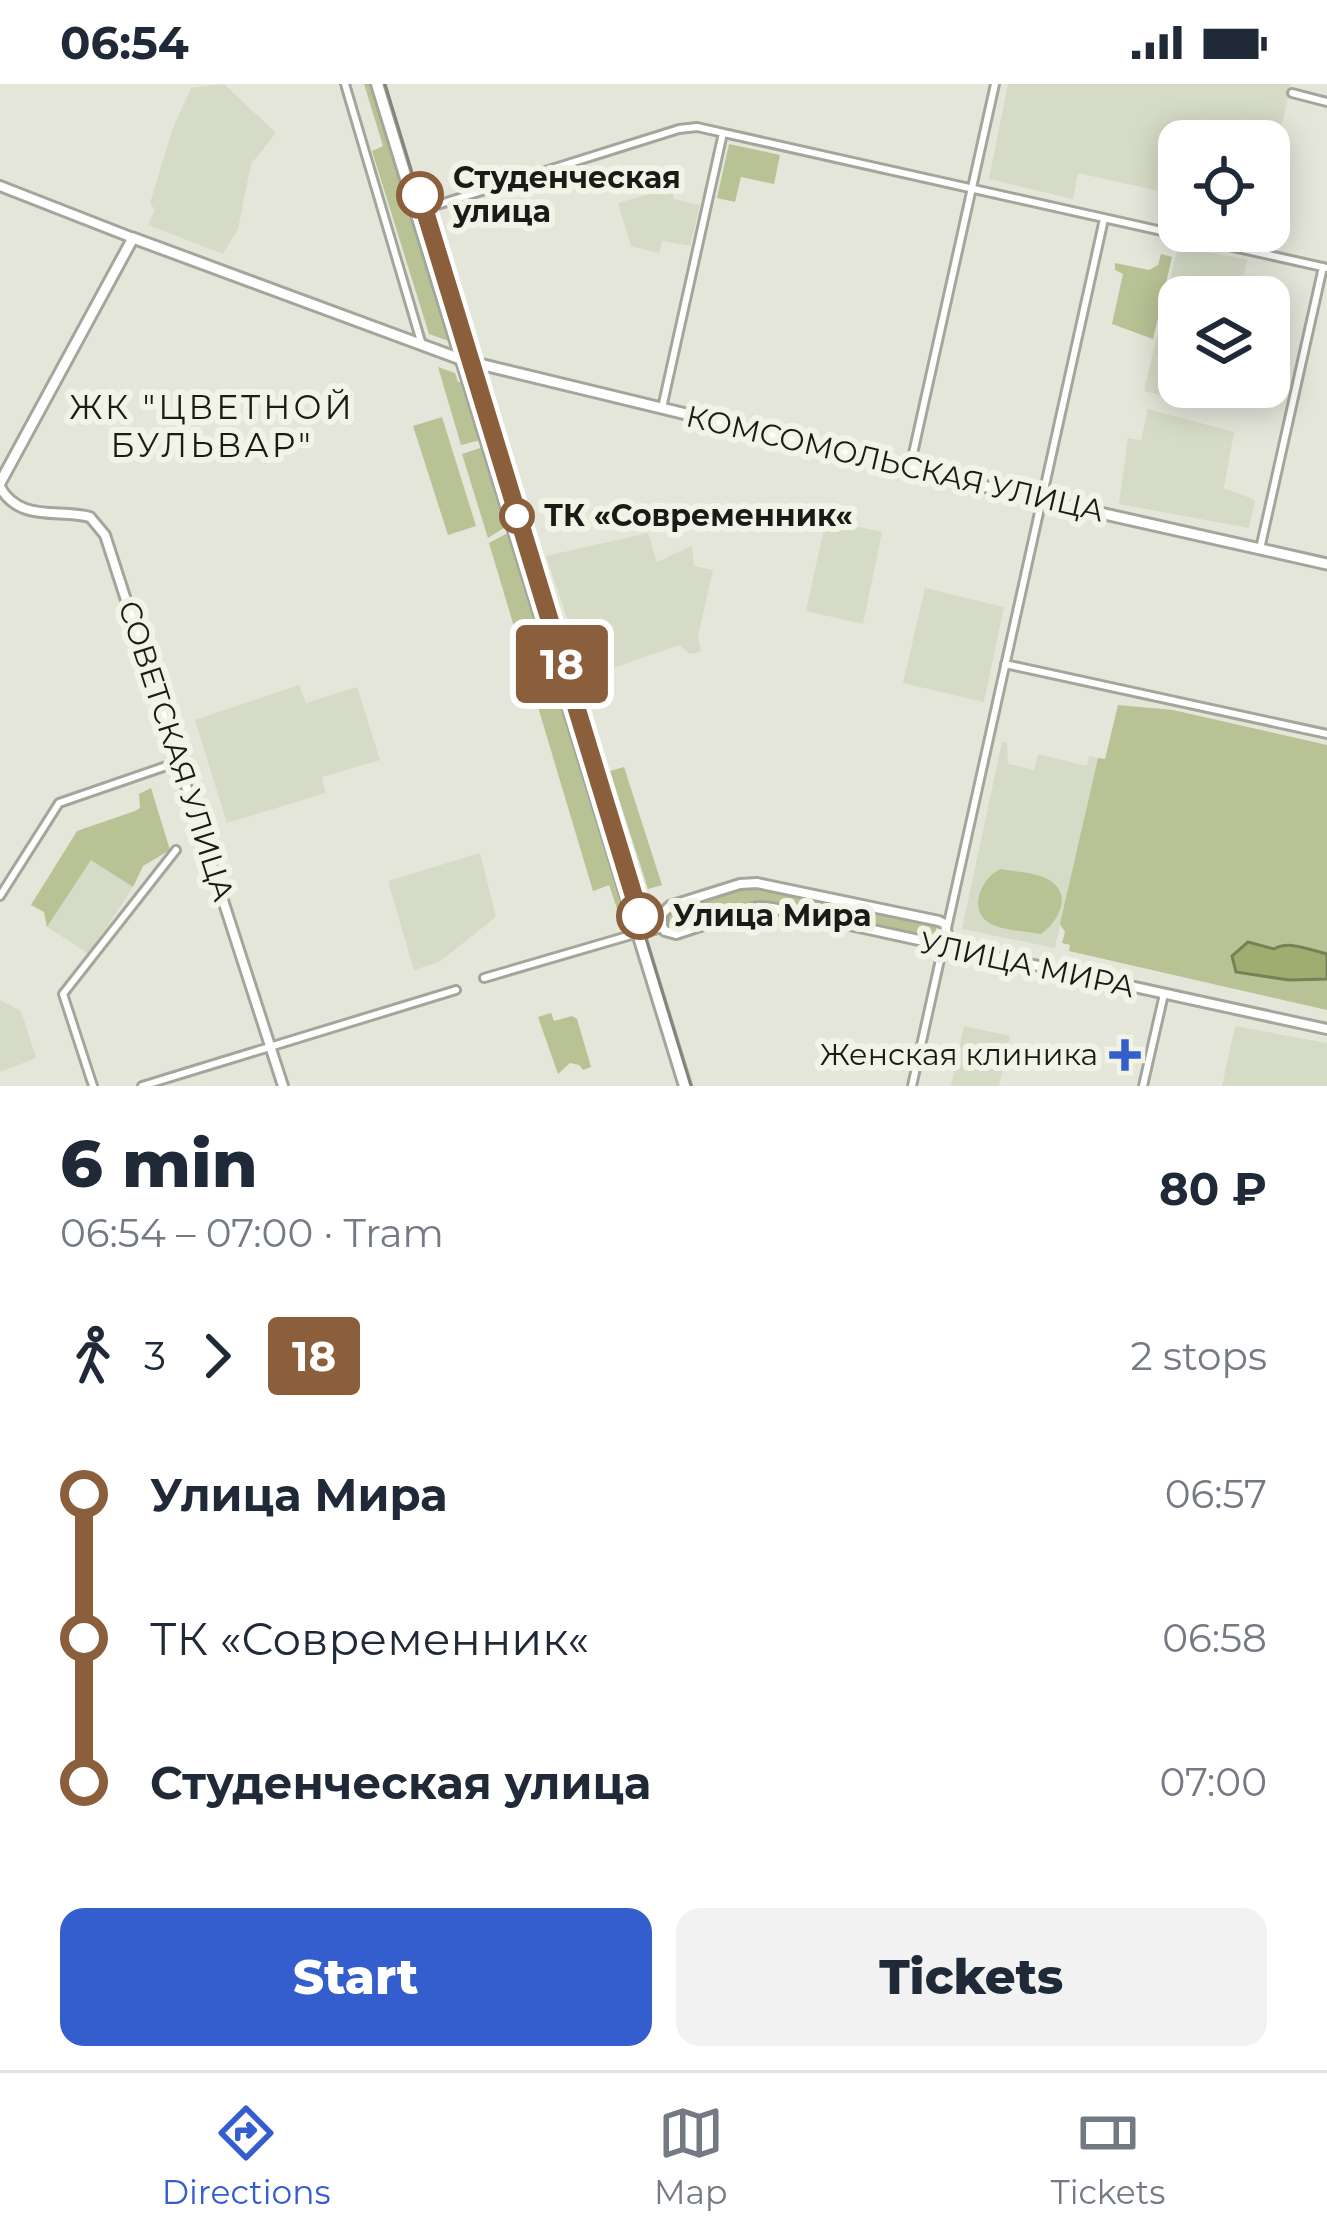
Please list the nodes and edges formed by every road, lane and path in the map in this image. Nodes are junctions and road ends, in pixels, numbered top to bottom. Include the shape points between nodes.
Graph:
1 (345, 84) edge
2 (376, 84) edge
3 (995, 84) edge
4 (1292, 93) dead end
5 (1327, 102) edge
6 (723, 133) junction
7 (0, 186) edge
8 (972, 188) junction
9 (416, 212) junction
10 (1104, 219) junction
11 (133, 238) junction
12 (1325, 267) edge
13 (422, 345) junction
14 (463, 360) junction
15 (662, 408) junction
16 (909, 468) junction
17 (0, 485) edge
18 (1041, 500) junction
19 (1260, 549) junction
20 (1327, 564) edge
21 (1005, 664) junction
22 (1327, 734) edge
23 (179, 762) junction
24 (176, 850) dead end
25 (0, 873) edge
26 (11, 879) junction
27 (0, 896) edge
28 (662, 927) junction
29 (638, 933) junction
30 (947, 935) junction
31 (944, 948) junction
32 (484, 978) dead end
33 (457, 990) dead end
34 (1164, 994) junction
35 (1327, 1029) edge
36 (271, 1046) junction
37 (93, 1086) edge
38 (142, 1086) edge
39 (283, 1086) edge
40 (685, 1086) edge
41 (912, 1086) edge
42 (1143, 1086) edge

1 - 13 street
2 - 9 main road
3 - 8 street
4 - 5 street
6 - 8 street
6 - 9 street via 679,129
6 - 15 street
7 - 11 street
8 - 10 street
8 - 16 street
9 - 14 main road
10 - 12 street
10 - 18 street
11 - 13 main road, КОМСОМОЛЬСКАЯ УЛИЦА
11 - 17 main road
12 - 19 street
13 - 14 main road, КОМСОМОЛЬСКАЯ УЛИЦА
14 - 15 main road, КОМСОМОЛЬСКАЯ УЛИЦА
14 - 29 main road
15 - 16 main road, КОМСОМОЛЬСКАЯ УЛИЦА
16 - 18 main road, КОМСОМОЛЬСКАЯ УЛИЦА
17 - 23 street, СОВЕТСКАЯ УЛИЦА via 6,499 34,513 86,516 100,528
18 - 19 main road, КОМСОМОЛЬСКАЯ УЛИЦА
18 - 21 street
19 - 20 main road, КОМСОМОЛЬСКАЯ УЛИЦА
21 - 22 street
21 - 30 street
23 - 26 street via 59,803
23 - 36 street, СОВЕТСКАЯ УЛИЦА
24 - 37 street via 63,994
25 - 26 street
26 - 27 street
28 - 29 street, УЛИЦА МИРА
28 - 30 street, УЛИЦА МИРА via 670,906 757,883 939,921
28 - 31 street, УЛИЦА МИРА via 676,934 764,907
29 - 32 street
29 - 40 main road
30 - 31 street
31 - 34 street, УЛИЦА МИРА
31 - 41 street
33 - 36 street
34 - 35 street, УЛИЦА МИРА
34 - 42 street
36 - 38 street
36 - 39 street, СОВЕТСКАЯ УЛИЦА

